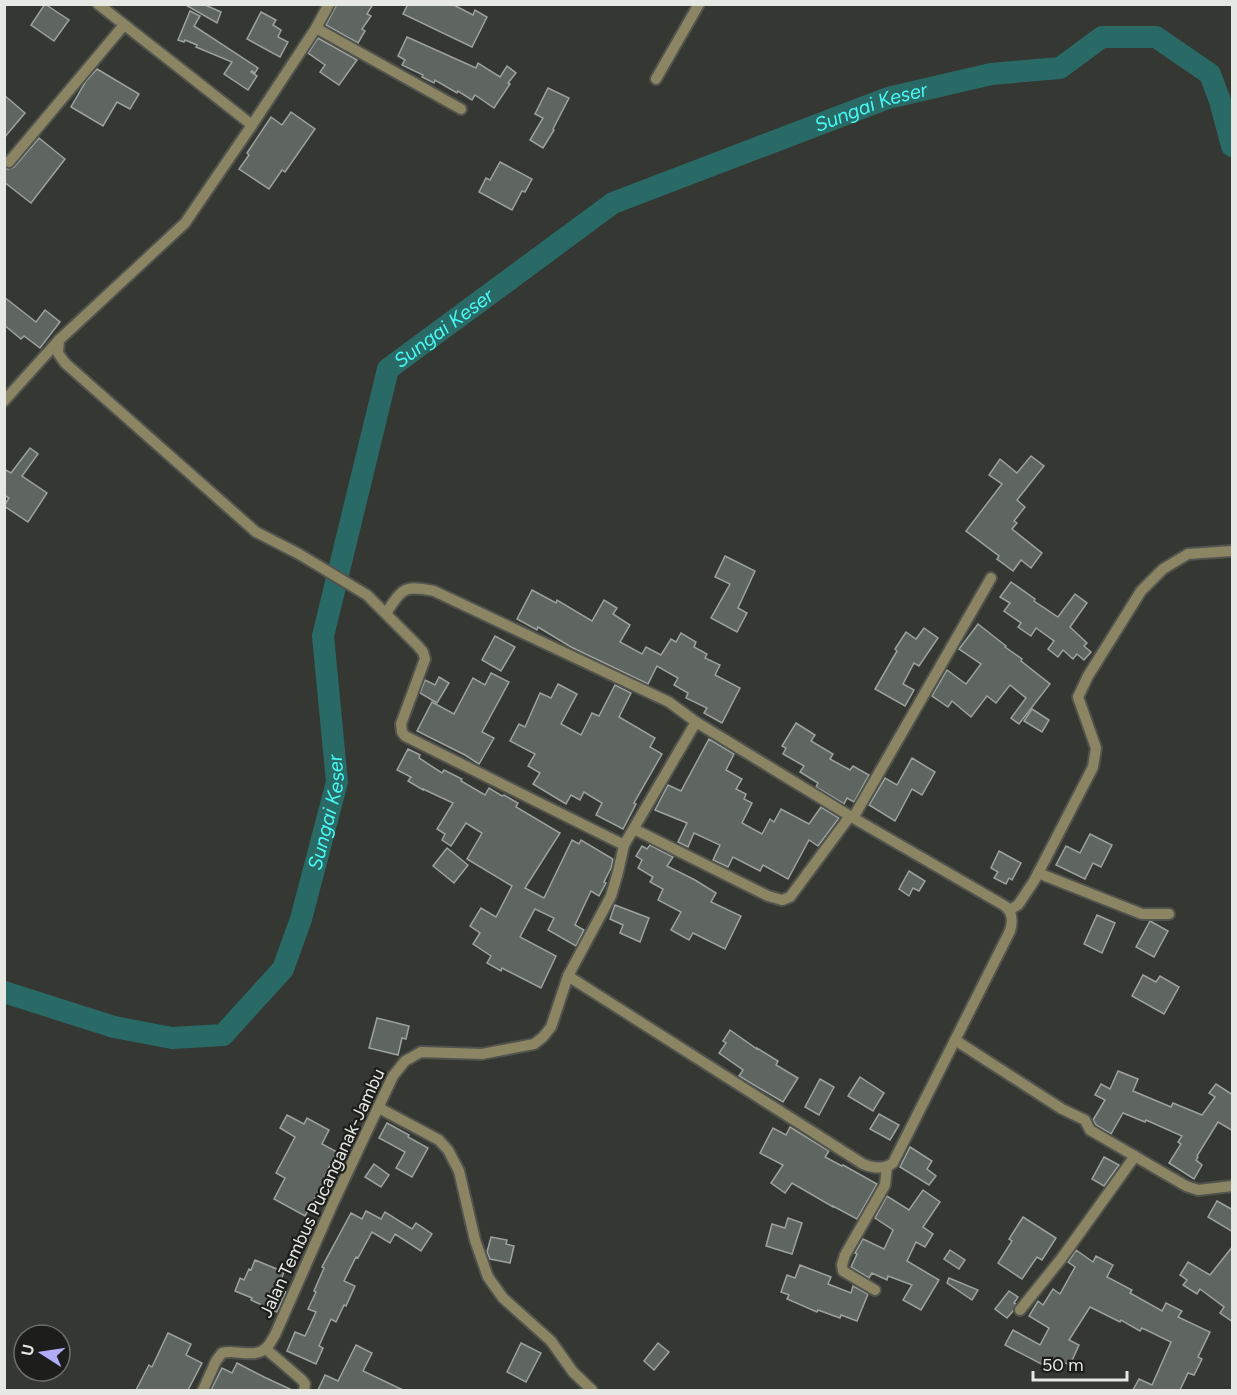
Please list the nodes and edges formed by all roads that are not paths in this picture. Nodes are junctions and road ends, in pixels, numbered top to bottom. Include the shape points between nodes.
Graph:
1 (329, 4) edge
2 (699, 4) edge
3 (104, 6) edge
4 (124, 25) junction
5 (316, 28) junction
6 (656, 79) dead end
7 (461, 109) dead end
8 (252, 125) junction
9 (9, 162) dead end
10 (59, 340) junction
11 (4, 401) edge
12 (1233, 551) edge
13 (991, 578) dead end
14 (386, 613) junction
15 (696, 722) junction
16 (852, 817) junction
17 (634, 829) junction
18 (624, 844) junction
19 (1038, 873) junction
20 (1009, 910) junction
21 (1169, 914) dead end
22 (568, 976) junction
23 (955, 1040) junction
24 (379, 1108) junction
25 (1135, 1156) junction
26 (887, 1167) junction
27 (1233, 1186) edge
28 (874, 1290) dead end
29 (1020, 1310) dead end
30 (266, 1349) junction
31 (203, 1390) edge
32 (304, 1390) edge
33 (592, 1390) edge

1 - 5 street
2 - 6 street
3 - 4 street
4 - 8 street
4 - 9 street
5 - 7 street
5 - 8 street
8 - 10 street via 185,223
10 - 11 street
10 - 14 street via 58,353 65,363 256,532 367,595
12 - 19 street via 1188,554 1163,570 1141,591 1088,676 1078,697 1096,748 1093,767
13 - 16 street
14 - 15 street via 399,593 407,589 434,591 669,702
14 - 18 street via 423,652 424,659 401,724 405,736
15 - 16 street
15 - 17 street
16 - 17 street via 790,897 782,900
16 - 20 street
17 - 18 street
18 - 22 street, Jalan Tembus Pucanganak-Jambu via 611,896
19 - 20 street via 1018,904
19 - 21 street via 1143,914
20 - 23 street via 1013,921 1010,931
22 - 24 street, Jalan Tembus Pucanganak-Jambu via 551,1027 534,1044 482,1053 421,1052 405,1061 393,1076
22 - 26 street via 863,1164
23 - 25 street via 1085,1120 1090,1130
23 - 26 street
24 - 30 street, Jalan Tembus Pucanganak-Jambu
24 - 33 street via 445,1145 459,1172 488,1276 503,1298 552,1341 573,1372
25 - 27 street via 1198,1190
25 - 29 street
26 - 28 street via 885,1185 842,1265 843,1271
30 - 31 street via 222,1353
30 - 32 street via 302,1380

